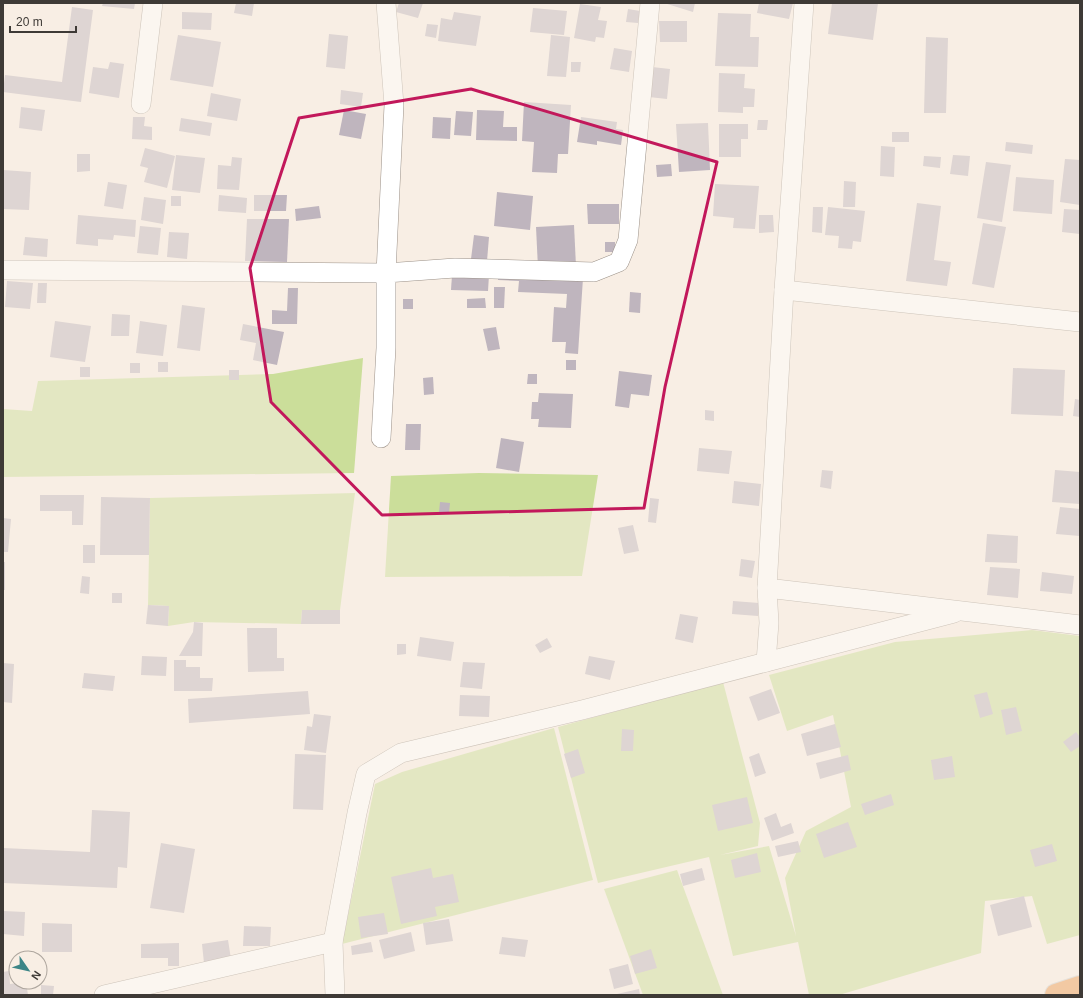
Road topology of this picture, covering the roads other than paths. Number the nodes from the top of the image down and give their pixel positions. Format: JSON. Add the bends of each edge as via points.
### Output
{"nodes":[{"id":1,"x":153,"y":3,"type":"edge"},
{"id":2,"x":386,"y":3,"type":"edge"},
{"id":3,"x":650,"y":3,"type":"edge"},
{"id":4,"x":804,"y":3,"type":"edge"},
{"id":5,"x":141,"y":104,"type":"dead end"},
{"id":6,"x":3,"y":270,"type":"edge"},
{"id":7,"x":386,"y":273,"type":"junction"},
{"id":8,"x":784,"y":290,"type":"junction"},
{"id":9,"x":1080,"y":322,"type":"edge"},
{"id":10,"x":381,"y":438,"type":"dead end"},
{"id":11,"x":767,"y":588,"type":"junction"},
{"id":12,"x":965,"y":610,"type":"junction"},
{"id":13,"x":1080,"y":625,"type":"edge"},
{"id":14,"x":766,"y":662,"type":"junction"},
{"id":15,"x":333,"y":942,"type":"junction"},
{"id":16,"x":1080,"y":987,"type":"edge"},
{"id":17,"x":104,"y":995,"type":"edge"},
{"id":18,"x":335,"y":995,"type":"edge"},
{"id":19,"x":1056,"y":995,"type":"edge"}],
"edges":[{"from":1,"to":5,"type":"street"},
{"from":2,"to":7,"type":"street","via":[[394,105]]},
{"from":3,"to":7,"type":"street","via":[[628,240],[619,262],[594,272],[455,268]]},
{"from":4,"to":8,"type":"street"},
{"from":6,"to":7,"type":"street"},
{"from":7,"to":10,"type":"street","via":[[386,348]]},
{"from":8,"to":9,"type":"street"},
{"from":8,"to":11,"type":"street"},
{"from":11,"to":12,"type":"street"},
{"from":11,"to":14,"type":"street"},
{"from":12,"to":13,"type":"street"},
{"from":12,"to":14,"type":"street"},
{"from":14,"to":15,"type":"street","via":[[582,710],[401,753],[366,774]]},
{"from":15,"to":17,"type":"street"},
{"from":15,"to":18,"type":"street"},
{"from":16,"to":19,"type":"highway"}]}
